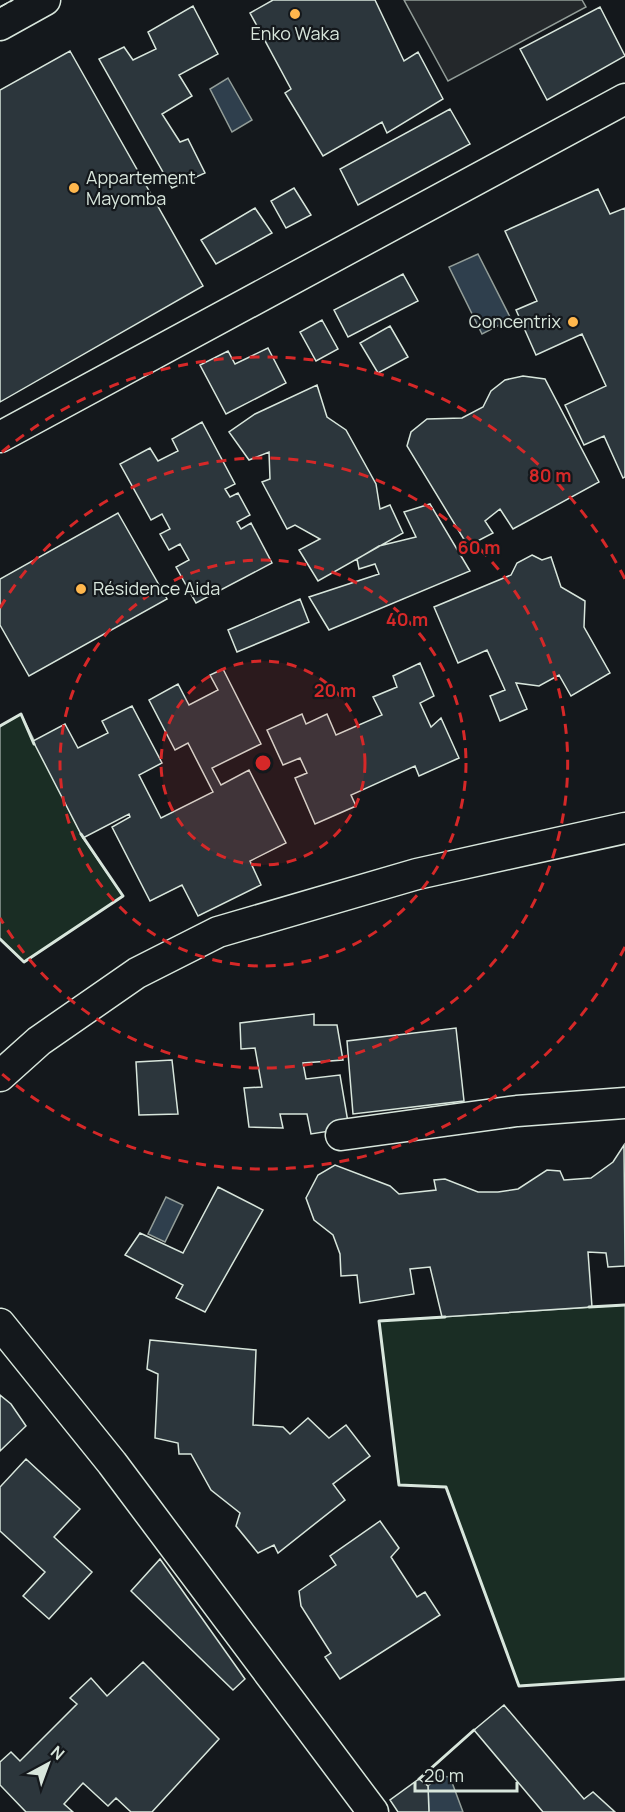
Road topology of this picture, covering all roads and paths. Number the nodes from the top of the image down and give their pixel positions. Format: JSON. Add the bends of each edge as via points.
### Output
{"nodes":[{"id":1,"x":45,"y":0,"type":"edge"},
{"id":2,"x":0,"y":25,"type":"edge"},
{"id":3,"x":625,"y":99,"type":"edge"},
{"id":4,"x":0,"y":437,"type":"edge"},
{"id":5,"x":625,"y":828,"type":"edge"},
{"id":6,"x":0,"y":1076,"type":"edge"},
{"id":7,"x":625,"y":1103,"type":"edge"},
{"id":8,"x":341,"y":1135,"type":"dead end"},
{"id":9,"x":0,"y":1324,"type":"edge"},
{"id":10,"x":373,"y":1812,"type":"edge"}],
"edges":[{"from":1,"to":2,"type":"street"},
{"from":3,"to":4,"type":"street"},
{"from":5,"to":6,"type":"street","via":[[417,874],[218,932],[137,973],[39,1041]]},
{"from":7,"to":8,"type":"street","via":[[517,1111]]},
{"from":9,"to":10,"type":"street","via":[[112,1463]]}]}
